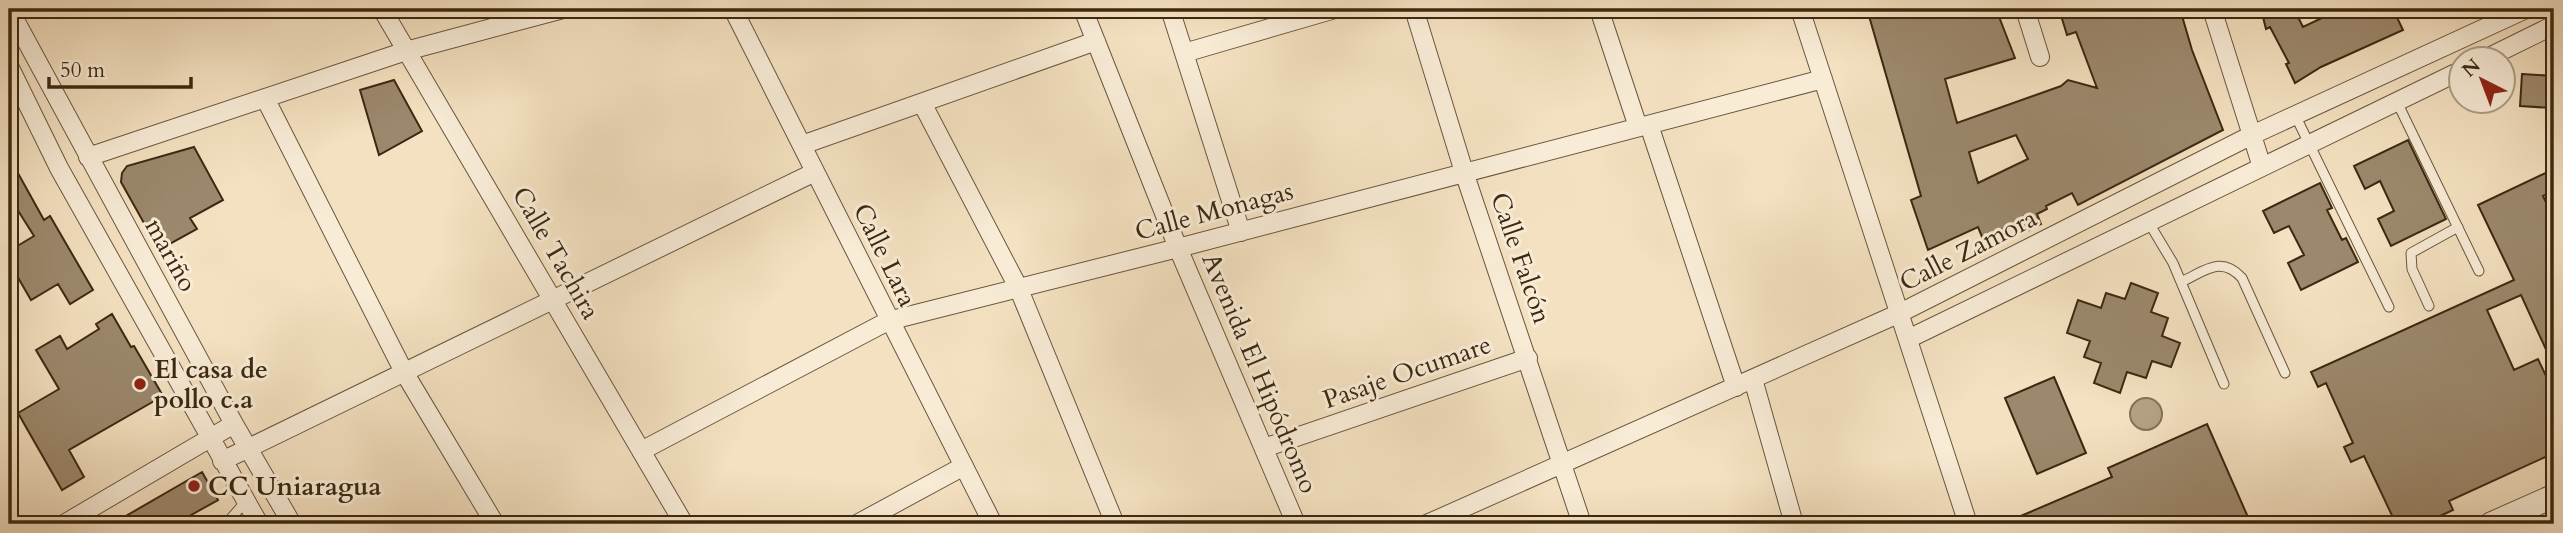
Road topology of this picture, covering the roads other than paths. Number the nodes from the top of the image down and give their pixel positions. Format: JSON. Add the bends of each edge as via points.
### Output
{"nodes":[{"id":1,"x":9,"y":9,"type":"edge"},
{"id":2,"x":382,"y":9,"type":"edge"},
{"id":3,"x":563,"y":9,"type":"edge"},
{"id":4,"x":733,"y":9,"type":"edge"},
{"id":5,"x":1083,"y":9,"type":"edge"},
{"id":6,"x":1170,"y":9,"type":"edge"},
{"id":7,"x":1335,"y":9,"type":"edge"},
{"id":8,"x":1414,"y":9,"type":"edge"},
{"id":9,"x":1599,"y":9,"type":"edge"},
{"id":10,"x":1800,"y":9,"type":"edge"},
{"id":11,"x":2025,"y":9,"type":"edge"},
{"id":12,"x":2212,"y":9,"type":"edge"},
{"id":13,"x":2526,"y":9,"type":"edge"},
{"id":14,"x":2554,"y":25,"type":"edge"},
{"id":15,"x":1096,"y":41,"type":"junction"},
{"id":16,"x":2511,"y":46,"type":"edge"},
{"id":17,"x":406,"y":51,"type":"junction"},
{"id":18,"x":1184,"y":53,"type":"junction"},
{"id":19,"x":2040,"y":57,"type":"dead end"},
{"id":20,"x":9,"y":66,"type":"edge"},
{"id":21,"x":2448,"y":77,"type":"edge"},
{"id":22,"x":1823,"y":79,"type":"junction"},
{"id":23,"x":265,"y":98,"type":"junction"},
{"id":24,"x":2397,"y":102,"type":"junction"},
{"id":25,"x":922,"y":103,"type":"junction"},
{"id":26,"x":2295,"y":116,"type":"junction"},
{"id":27,"x":1643,"y":126,"type":"junction"},
{"id":28,"x":2250,"y":136,"type":"junction"},
{"id":29,"x":2308,"y":142,"type":"junction"},
{"id":30,"x":802,"y":145,"type":"junction"},
{"id":31,"x":88,"y":157,"type":"junction"},
{"id":32,"x":2262,"y":166,"type":"junction"},
{"id":33,"x":815,"y":172,"type":"junction"},
{"id":34,"x":1464,"y":172,"type":"junction"},
{"id":35,"x":2149,"y":223,"type":"junction"},
{"id":36,"x":2458,"y":227,"type":"junction"},
{"id":37,"x":1241,"y":232,"type":"junction"},
{"id":38,"x":1178,"y":248,"type":"junction"},
{"id":39,"x":2479,"y":271,"type":"dead end"},
{"id":40,"x":2181,"y":282,"type":"junction"},
{"id":41,"x":1018,"y":287,"type":"junction"},
{"id":42,"x":552,"y":299,"type":"junction"},
{"id":43,"x":2429,"y":306,"type":"dead end"},
{"id":44,"x":2389,"y":307,"type":"dead end"},
{"id":45,"x":1900,"y":313,"type":"junction"},
{"id":46,"x":888,"y":321,"type":"junction"},
{"id":47,"x":1908,"y":339,"type":"junction"},
{"id":48,"x":1528,"y":358,"type":"junction"},
{"id":49,"x":404,"y":372,"type":"junction"},
{"id":50,"x":2285,"y":373,"type":"dead end"},
{"id":51,"x":1753,"y":379,"type":"junction"},
{"id":52,"x":2224,"y":384,"type":"dead end"},
{"id":53,"x":1736,"y":387,"type":"junction"},
{"id":54,"x":234,"y":424,"type":"junction"},
{"id":55,"x":208,"y":437,"type":"junction"},
{"id":56,"x":247,"y":448,"type":"junction"},
{"id":57,"x":1264,"y":448,"type":"junction"},
{"id":58,"x":641,"y":451,"type":"junction"},
{"id":59,"x":222,"y":461,"type":"junction"},
{"id":60,"x":1564,"y":464,"type":"junction"},
{"id":61,"x":964,"y":466,"type":"junction"},
{"id":62,"x":2554,"y":496,"type":"edge"},
{"id":63,"x":246,"y":501,"type":"junction"},
{"id":64,"x":64,"y":524,"type":"edge"},
{"id":65,"x":226,"y":524,"type":"edge"},
{"id":66,"x":259,"y":524,"type":"edge"},
{"id":67,"x":292,"y":524,"type":"edge"},
{"id":68,"x":495,"y":524,"type":"edge"},
{"id":69,"x":684,"y":524,"type":"edge"},
{"id":70,"x":857,"y":524,"type":"edge"},
{"id":71,"x":993,"y":524,"type":"edge"},
{"id":72,"x":1115,"y":524,"type":"edge"},
{"id":73,"x":1296,"y":524,"type":"edge"},
{"id":74,"x":1427,"y":524,"type":"edge"},
{"id":75,"x":1582,"y":524,"type":"edge"},
{"id":76,"x":1794,"y":524,"type":"edge"},
{"id":77,"x":1968,"y":524,"type":"edge"},
{"id":78,"x":2491,"y":524,"type":"edge"}],
"edges":[{"from":1,"to":31,"type":"street","name":"mariño"},
{"from":2,"to":17,"type":"street","name":"Calle Tachira"},
{"from":3,"to":17,"type":"street"},
{"from":4,"to":30,"type":"street","name":"Calle Lara"},
{"from":5,"to":15,"type":"street","name":"Avenida El Hipódromo"},
{"from":6,"to":18,"type":"street"},
{"from":7,"to":18,"type":"street"},
{"from":8,"to":34,"type":"street","name":"Calle Falcón"},
{"from":9,"to":27,"type":"street"},
{"from":10,"to":22,"type":"street"},
{"from":11,"to":19,"type":"street"},
{"from":12,"to":28,"type":"street"},
{"from":13,"to":26,"type":"street","name":"Calle Zamora"},
{"from":14,"to":16,"type":"street"},
{"from":15,"to":25,"type":"street"},
{"from":15,"to":38,"type":"street","name":"Avenida El Hipódromo"},
{"from":17,"to":23,"type":"street"},
{"from":17,"to":42,"type":"street","name":"Calle Tachira"},
{"from":18,"to":37,"type":"street"},
{"from":20,"to":55,"type":"street","via":[[59,168]]},
{"from":21,"to":24,"type":"street","name":"Calle Zamora"},
{"from":22,"to":27,"type":"street","name":"Calle Monagas"},
{"from":22,"to":45,"type":"street"},
{"from":23,"to":31,"type":"street"},
{"from":23,"to":49,"type":"street"},
{"from":24,"to":29,"type":"street","name":"Calle Zamora"},
{"from":24,"to":36,"type":"lane"},
{"from":25,"to":30,"type":"street"},
{"from":25,"to":41,"type":"street"},
{"from":26,"to":28,"type":"street","name":"Calle Zamora"},
{"from":26,"to":29,"type":"lane"},
{"from":27,"to":34,"type":"street","name":"Calle Monagas"},
{"from":27,"to":53,"type":"street"},
{"from":28,"to":32,"type":"street"},
{"from":28,"to":45,"type":"street","name":"Calle Zamora"},
{"from":29,"to":32,"type":"street","name":"Calle Zamora"},
{"from":29,"to":44,"type":"lane"},
{"from":30,"to":33,"type":"street","name":"Calle Lara"},
{"from":31,"to":54,"type":"street","name":"mariño"},
{"from":32,"to":35,"type":"street","name":"Calle Zamora"},
{"from":33,"to":42,"type":"street"},
{"from":33,"to":46,"type":"street","name":"Calle Lara"},
{"from":34,"to":37,"type":"street","name":"Calle Monagas"},
{"from":34,"to":48,"type":"street","name":"Calle Falcón"},
{"from":35,"to":40,"type":"lane"},
{"from":35,"to":47,"type":"street","name":"Calle Zamora"},
{"from":36,"to":39,"type":"lane"},
{"from":36,"to":43,"type":"lane","via":[[2411,253],[2412,268]]},
{"from":37,"to":38,"type":"street","name":"Calle Monagas"},
{"from":38,"to":41,"type":"street","name":"Calle Monagas"},
{"from":38,"to":57,"type":"street","name":"Avenida El Hipódromo"},
{"from":40,"to":50,"type":"lane","via":[[2218,265],[2232,267],[2242,278]]},
{"from":40,"to":52,"type":"lane"},
{"from":41,"to":46,"type":"street","name":"Calle Monagas"},
{"from":41,"to":72,"type":"street"},
{"from":42,"to":49,"type":"street"},
{"from":42,"to":58,"type":"street","name":"Calle Tachira"},
{"from":45,"to":47,"type":"street"},
{"from":45,"to":51,"type":"street","name":"Calle Zamora"},
{"from":46,"to":58,"type":"street","name":"Calle Monagas"},
{"from":46,"to":61,"type":"street","name":"Calle Lara"},
{"from":47,"to":77,"type":"street"},
{"from":48,"to":57,"type":"street","name":"Pasaje Ocumare"},
{"from":48,"to":60,"type":"street","name":"Calle Falcón"},
{"from":49,"to":56,"type":"street"},
{"from":49,"to":68,"type":"street"},
{"from":51,"to":53,"type":"street","name":"Calle Zamora"},
{"from":51,"to":76,"type":"street"},
{"from":53,"to":60,"type":"street","name":"Calle Zamora"},
{"from":54,"to":55,"type":"street"},
{"from":54,"to":56,"type":"street","name":"mariño"},
{"from":55,"to":59,"type":"street"},
{"from":55,"to":64,"type":"street"},
{"from":56,"to":59,"type":"street"},
{"from":56,"to":67,"type":"street","name":"mariño"},
{"from":57,"to":73,"type":"street","name":"Avenida El Hipódromo"},
{"from":58,"to":69,"type":"street","name":"Calle Tachira"},
{"from":59,"to":63,"type":"street"},
{"from":60,"to":74,"type":"street","name":"Calle Zamora"},
{"from":60,"to":75,"type":"street","name":"Calle Falcón"},
{"from":61,"to":70,"type":"street"},
{"from":61,"to":71,"type":"street","name":"Calle Lara"},
{"from":62,"to":78,"type":"street"},
{"from":63,"to":65,"type":"lane"},
{"from":63,"to":66,"type":"street"}]}
